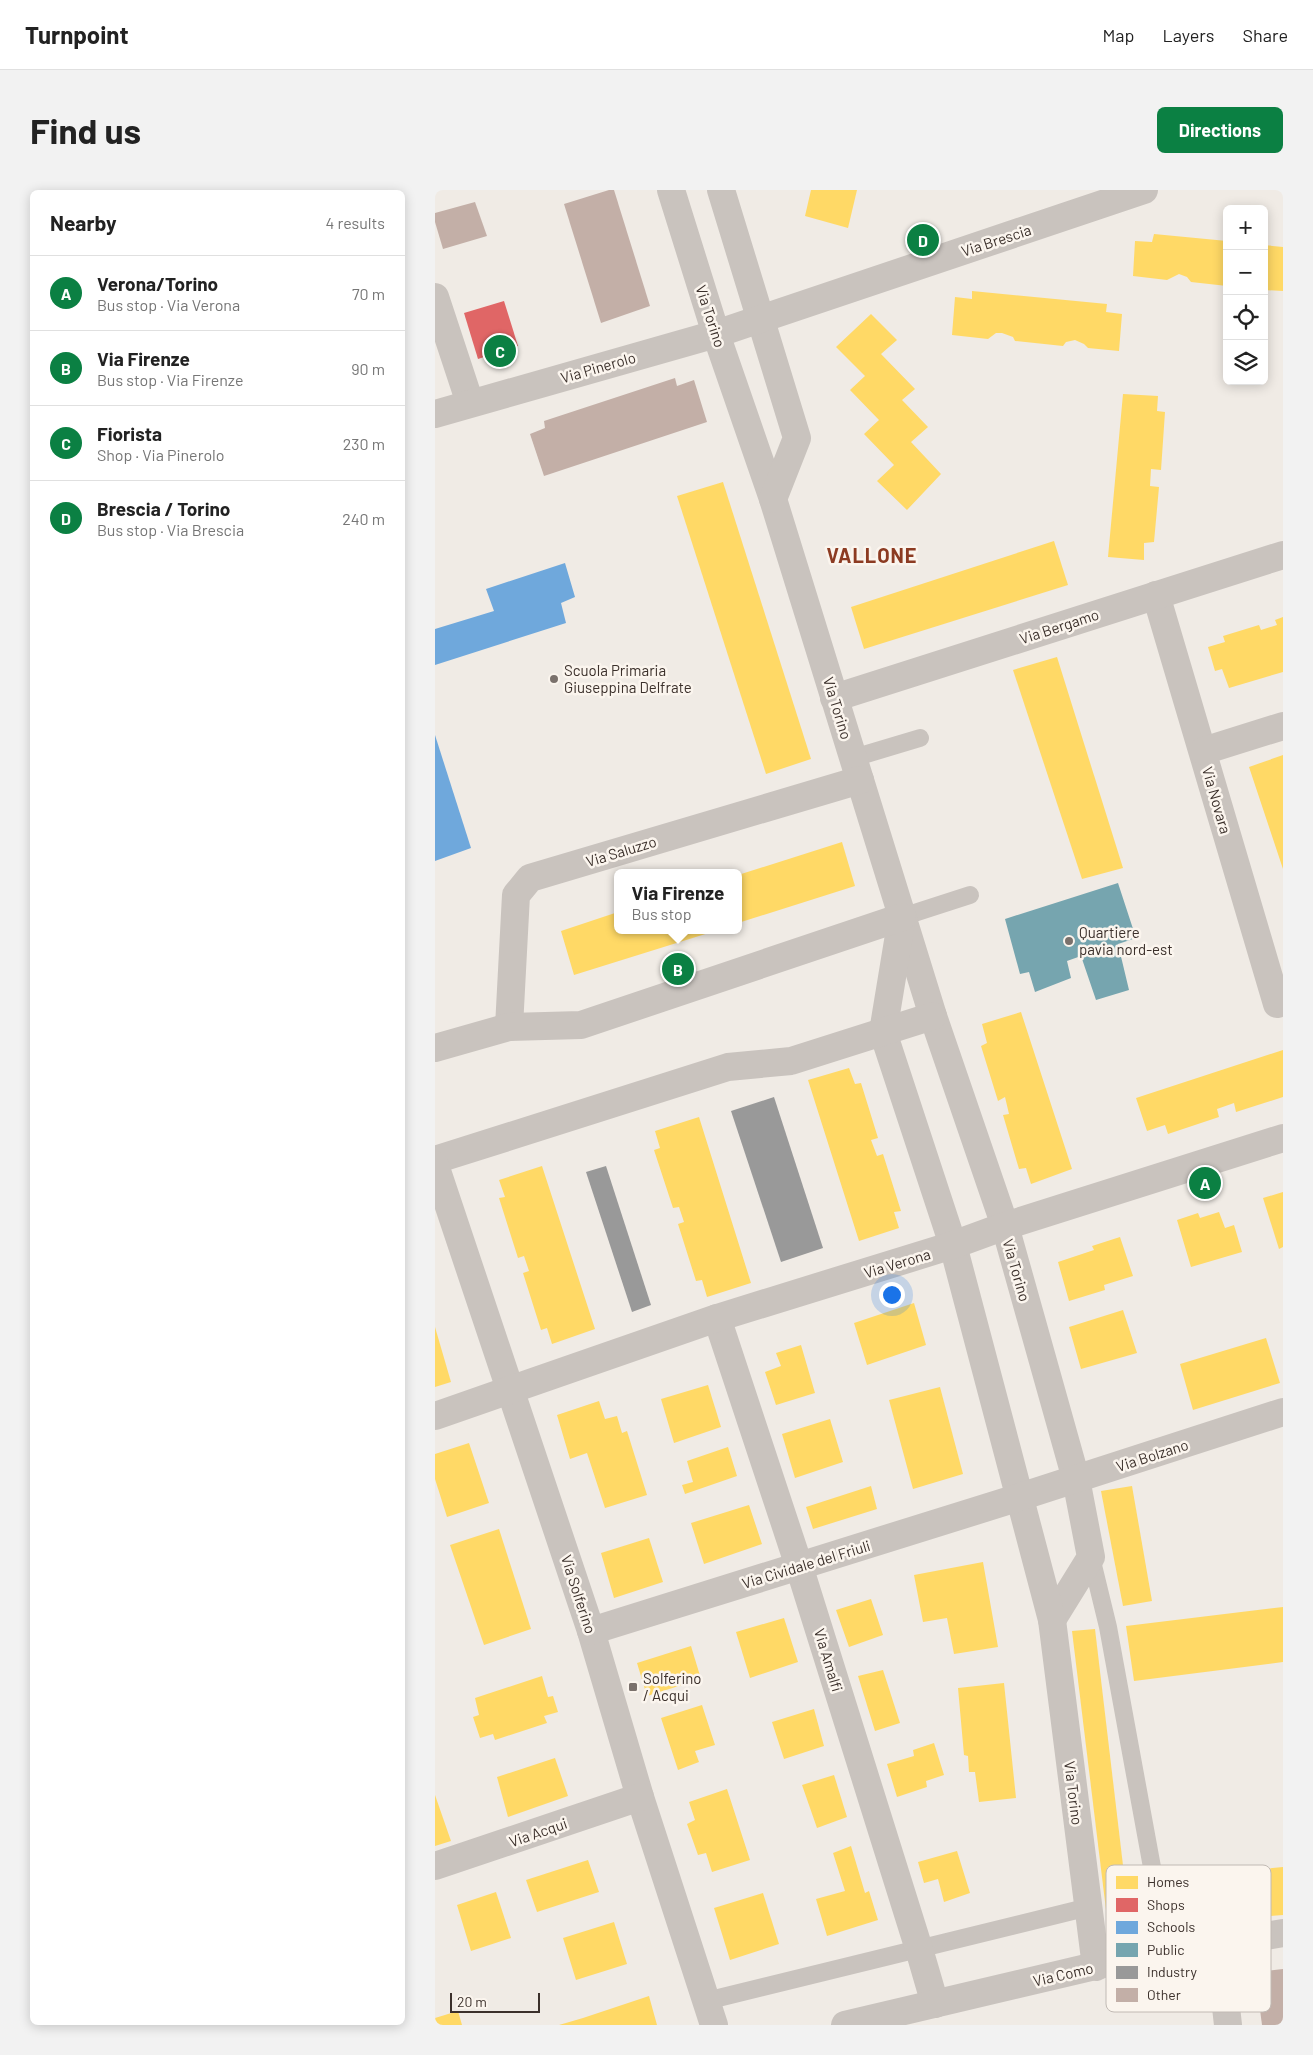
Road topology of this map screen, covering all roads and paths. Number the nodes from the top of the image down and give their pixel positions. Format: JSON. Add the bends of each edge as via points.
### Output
{"nodes":[{"id":1,"x":671,"y":190,"type":"edge"},
{"id":2,"x":721,"y":190,"type":"edge"},
{"id":3,"x":1144,"y":190,"type":"edge"},
{"id":4,"x":435,"y":297,"type":"edge"},
{"id":5,"x":761,"y":318,"type":"junction"},
{"id":6,"x":716,"y":334,"type":"junction"},
{"id":7,"x":470,"y":403,"type":"junction"},
{"id":8,"x":435,"y":414,"type":"edge"},
{"id":9,"x":773,"y":499,"type":"junction"},
{"id":10,"x":1283,"y":555,"type":"edge"},
{"id":11,"x":1156,"y":596,"type":"junction"},
{"id":12,"x":835,"y":698,"type":"junction"},
{"id":13,"x":1283,"y":726,"type":"edge"},
{"id":14,"x":920,"y":738,"type":"dead end"},
{"id":15,"x":1203,"y":751,"type":"junction"},
{"id":16,"x":857,"y":769,"type":"junction"},
{"id":17,"x":970,"y":895,"type":"dead end"},
{"id":18,"x":902,"y":917,"type":"junction"},
{"id":19,"x":1277,"y":1004,"type":"dead end"},
{"id":20,"x":933,"y":1016,"type":"junction"},
{"id":21,"x":509,"y":1027,"type":"junction"},
{"id":22,"x":883,"y":1032,"type":"junction"},
{"id":23,"x":435,"y":1048,"type":"edge"},
{"id":24,"x":1283,"y":1138,"type":"edge"},
{"id":25,"x":435,"y":1160,"type":"edge"},
{"id":26,"x":435,"y":1165,"type":"edge"},
{"id":27,"x":1005,"y":1226,"type":"junction"},
{"id":28,"x":953,"y":1245,"type":"junction"},
{"id":29,"x":717,"y":1318,"type":"junction"},
{"id":30,"x":512,"y":1391,"type":"junction"},
{"id":31,"x":1283,"y":1412,"type":"edge"},
{"id":32,"x":435,"y":1416,"type":"edge"},
{"id":33,"x":1076,"y":1479,"type":"junction"},
{"id":34,"x":1020,"y":1497,"type":"junction"},
{"id":35,"x":1091,"y":1557,"type":"junction"},
{"id":36,"x":799,"y":1566,"type":"junction"},
{"id":37,"x":1052,"y":1620,"type":"junction"},
{"id":38,"x":591,"y":1631,"type":"junction"},
{"id":39,"x":640,"y":1797,"type":"junction"},
{"id":40,"x":1152,"y":1865,"type":"edge"},
{"id":41,"x":435,"y":1866,"type":"edge"},
{"id":42,"x":1089,"y":1907,"type":"junction"},
{"id":43,"x":919,"y":1949,"type":"junction"},
{"id":44,"x":1106,"y":1964,"type":"edge"},
{"id":45,"x":1096,"y":1966,"type":"junction"},
{"id":46,"x":935,"y":2004,"type":"junction"},
{"id":47,"x":1227,"y":2012,"type":"edge"},
{"id":48,"x":710,"y":2013,"type":"edge"},
{"id":49,"x":845,"y":2025,"type":"edge"},
{"id":50,"x":1228,"y":2025,"type":"edge"}],
"edges":[{"from":1,"to":6,"type":"street","name":"Via Torino"},
{"from":2,"to":5,"type":"street"},
{"from":3,"to":5,"type":"street","name":"Via Brescia"},
{"from":4,"to":7,"type":"street"},
{"from":5,"to":6,"type":"street","name":"Via Pinerolo"},
{"from":5,"to":9,"type":"street","via":[[797,438]]},
{"from":6,"to":7,"type":"street","name":"Via Pinerolo"},
{"from":6,"to":9,"type":"street","name":"Via Torino"},
{"from":7,"to":8,"type":"street","name":"Via Pinerolo"},
{"from":9,"to":12,"type":"street","name":"Via Torino"},
{"from":10,"to":11,"type":"street","name":"Via Bergamo"},
{"from":11,"to":12,"type":"street","name":"Via Bergamo"},
{"from":11,"to":15,"type":"street","name":"Via Novara"},
{"from":12,"to":16,"type":"street","name":"Via Torino"},
{"from":13,"to":15,"type":"street"},
{"from":14,"to":16,"type":"lane"},
{"from":15,"to":19,"type":"street","name":"Via Novara"},
{"from":16,"to":18,"type":"street","name":"Via Torino"},
{"from":16,"to":21,"type":"street","name":"Via Saluzzo","via":[[530,878],[516,895]]},
{"from":17,"to":18,"type":"lane"},
{"from":18,"to":20,"type":"street","name":"Via Torino"},
{"from":18,"to":21,"type":"street","via":[[581,1025]]},
{"from":18,"to":22,"type":"street","name":"Via Torino"},
{"from":20,"to":22,"type":"street"},
{"from":20,"to":27,"type":"street","name":"Via Torino"},
{"from":21,"to":23,"type":"street"},
{"from":22,"to":25,"type":"street","via":[[791,1061],[728,1067]]},
{"from":22,"to":28,"type":"street","name":"Via Torino"},
{"from":24,"to":27,"type":"street","name":"Via Verona"},
{"from":26,"to":30,"type":"street","name":"Via Solferino"},
{"from":27,"to":28,"type":"street","name":"Via Verona"},
{"from":27,"to":33,"type":"street","name":"Via Torino"},
{"from":28,"to":29,"type":"street","name":"Via Verona"},
{"from":28,"to":34,"type":"street","name":"Via Torino"},
{"from":29,"to":30,"type":"street","name":"Via Verona"},
{"from":29,"to":36,"type":"street","name":"Via Amalfi"},
{"from":30,"to":32,"type":"street","name":"Via Verona"},
{"from":30,"to":38,"type":"street","name":"Via Solferino"},
{"from":31,"to":33,"type":"street","name":"Via Bolzano"},
{"from":33,"to":34,"type":"street","name":"Via Bolzano"},
{"from":33,"to":35,"type":"street","name":"Via Torino"},
{"from":34,"to":36,"type":"street","name":"Via Cividale del Friuli"},
{"from":34,"to":37,"type":"street","name":"Via Torino"},
{"from":35,"to":37,"type":"street"},
{"from":35,"to":40,"type":"lane","via":[[1108,1627]]},
{"from":36,"to":38,"type":"street","name":"Via Cividale del Friuli"},
{"from":36,"to":43,"type":"street","name":"Via Amalfi"},
{"from":37,"to":42,"type":"street","name":"Via Torino"},
{"from":38,"to":39,"type":"street","name":"Via Solferino"},
{"from":39,"to":41,"type":"street","name":"Via Acqui"},
{"from":39,"to":48,"type":"street","name":"Via Solferino"},
{"from":42,"to":43,"type":"lane"},
{"from":42,"to":45,"type":"street","name":"Via Torino"},
{"from":43,"to":46,"type":"street","name":"Via Amalfi"},
{"from":43,"to":48,"type":"lane"},
{"from":44,"to":45,"type":"street","name":"Via Como"},
{"from":45,"to":46,"type":"street","name":"Via Como"},
{"from":46,"to":49,"type":"street","name":"Via Como"},
{"from":47,"to":50,"type":"street"}]}
